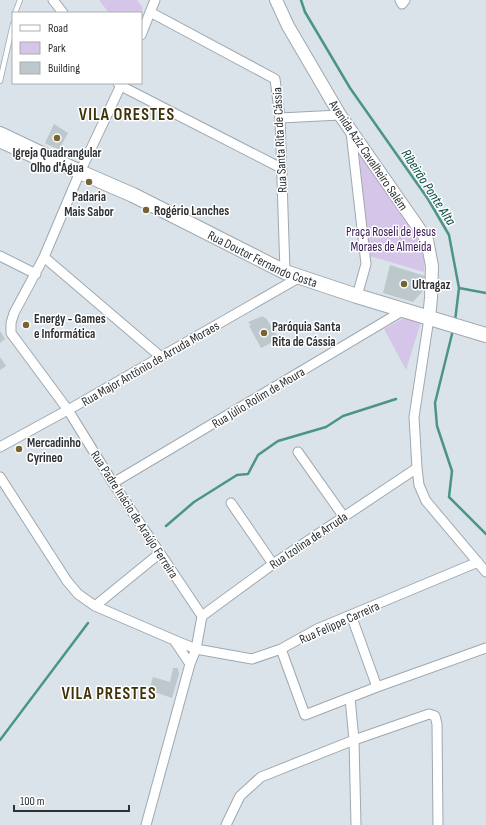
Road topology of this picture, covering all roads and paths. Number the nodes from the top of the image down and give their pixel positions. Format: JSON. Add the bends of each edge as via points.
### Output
{"nodes":[{"id":1,"x":20,"y":0,"type":"edge"},
{"id":2,"x":53,"y":0,"type":"edge"},
{"id":3,"x":155,"y":0,"type":"edge"},
{"id":4,"x":276,"y":0,"type":"edge"},
{"id":5,"x":15,"y":12,"type":"edge"},
{"id":6,"x":62,"y":12,"type":"edge"},
{"id":7,"x":150,"y":12,"type":"junction"},
{"id":8,"x":12,"y":28,"type":"edge"},
{"id":9,"x":142,"y":32,"type":"edge"},
{"id":10,"x":0,"y":81,"type":"edge"},
{"id":11,"x":120,"y":84,"type":"edge"},
{"id":12,"x":340,"y":115,"type":"junction"},
{"id":13,"x":280,"y":118,"type":"junction"},
{"id":14,"x":351,"y":131,"type":"junction"},
{"id":15,"x":0,"y":134,"type":"edge"},
{"id":16,"x":0,"y":143,"type":"edge"},
{"id":17,"x":60,"y":163,"type":"junction"},
{"id":18,"x":281,"y":168,"type":"junction"},
{"id":19,"x":80,"y":172,"type":"junction"},
{"id":20,"x":0,"y":256,"type":"edge"},
{"id":21,"x":44,"y":257,"type":"junction"},
{"id":22,"x":284,"y":272,"type":"junction"},
{"id":23,"x":36,"y":274,"type":"junction"},
{"id":24,"x":300,"y":277,"type":"junction"},
{"id":25,"x":357,"y":296,"type":"junction"},
{"id":26,"x":404,"y":310,"type":"junction"},
{"id":27,"x":429,"y":318,"type":"junction"},
{"id":28,"x":486,"y":335,"type":"edge"},
{"id":29,"x":161,"y":357,"type":"junction"},
{"id":30,"x":68,"y":410,"type":"junction"},
{"id":31,"x":0,"y":447,"type":"edge"},
{"id":32,"x":298,"y":452,"type":"dead end"},
{"id":33,"x":416,"y":468,"type":"junction"},
{"id":34,"x":0,"y":477,"type":"edge"},
{"id":35,"x":113,"y":483,"type":"junction"},
{"id":36,"x":231,"y":503,"type":"dead end"},
{"id":37,"x":344,"y":517,"type":"junction"},
{"id":38,"x":160,"y":553,"type":"junction"},
{"id":39,"x":478,"y":562,"type":"junction"},
{"id":40,"x":273,"y":564,"type":"junction"},
{"id":41,"x":486,"y":572,"type":"edge"},
{"id":42,"x":95,"y":606,"type":"junction"},
{"id":43,"x":351,"y":615,"type":"junction"},
{"id":44,"x":202,"y":616,"type":"junction"},
{"id":45,"x":174,"y":640,"type":"junction"},
{"id":46,"x":486,"y":648,"type":"edge"},
{"id":47,"x":196,"y":649,"type":"junction"},
{"id":48,"x":281,"y":649,"type":"junction"},
{"id":49,"x":190,"y":664,"type":"junction"},
{"id":50,"x":377,"y":687,"type":"junction"},
{"id":51,"x":350,"y":698,"type":"junction"},
{"id":52,"x":354,"y":740,"type":"junction"},
{"id":53,"x":438,"y":811,"type":"junction"},
{"id":54,"x":146,"y":825,"type":"edge"},
{"id":55,"x":226,"y":825,"type":"edge"},
{"id":56,"x":356,"y":825,"type":"edge"},
{"id":57,"x":438,"y":825,"type":"edge"},
{"id":58,"x":446,"y":825,"type":"edge"}],
"edges":[{"from":1,"to":5,"type":"lane"},
{"from":2,"to":6,"type":"street"},
{"from":3,"to":7,"type":"street"},
{"from":4,"to":12,"type":"main road","name":"Avenida Aziz Cavalheiro Salém","via":[[288,26]]},
{"from":7,"to":9,"type":"street"},
{"from":7,"to":13,"type":"street","name":"Rua Santa Rita de Cássia","via":[[276,79]]},
{"from":8,"to":10,"type":"lane"},
{"from":11,"to":18,"type":"street"},
{"from":11,"to":19,"type":"street","name":"Rua Padre Inácio de Araújo Ferreira"},
{"from":12,"to":13,"type":"street"},
{"from":12,"to":14,"type":"main road","name":"Avenida Aziz Cavalheiro Salém"},
{"from":13,"to":18,"type":"street","name":"Rua Santa Rita de Cássia"},
{"from":14,"to":25,"type":"street","via":[[366,264]]},
{"from":14,"to":27,"type":"main road","name":"Avenida Aziz Cavalheiro Salém","via":[[427,240],[432,266]]},
{"from":15,"to":17,"type":"main road","name":"Rua Doutor Fernando Costa"},
{"from":16,"to":17,"type":"street","via":[[48,165]]},
{"from":17,"to":19,"type":"main road","name":"Rua Doutor Fernando Costa"},
{"from":18,"to":22,"type":"street","name":"Rua Santa Rita de Cássia"},
{"from":19,"to":21,"type":"street","name":"Rua Padre Inácio de Araújo Ferreira"},
{"from":19,"to":22,"type":"main road","name":"Rua Doutor Fernando Costa","via":[[132,195]]},
{"from":20,"to":23,"type":"street"},
{"from":21,"to":23,"type":"street","name":"Rua Padre Inácio de Araújo Ferreira"},
{"from":21,"to":29,"type":"street"},
{"from":22,"to":24,"type":"main road","name":"Rua Doutor Fernando Costa"},
{"from":23,"to":30,"type":"street","name":"Rua Padre Inácio de Araújo Ferreira","via":[[14,312],[11,333]]},
{"from":24,"to":25,"type":"main road","name":"Rua Doutor Fernando Costa"},
{"from":24,"to":29,"type":"street","name":"Rua Major Antônio de Arruda Moraes"},
{"from":25,"to":26,"type":"main road","name":"Rua Doutor Fernando Costa"},
{"from":26,"to":27,"type":"main road","name":"Rua Doutor Fernando Costa"},
{"from":26,"to":35,"type":"street","name":"Rua Júlio Rolim de Moura"},
{"from":27,"to":28,"type":"main road","name":"Rua Doutor Fernando Costa"},
{"from":27,"to":33,"type":"street","via":[[414,417]]},
{"from":29,"to":30,"type":"street","name":"Rua Major Antônio de Arruda Moraes"},
{"from":30,"to":31,"type":"street","name":"Rua Major Antônio de Arruda Moraes"},
{"from":30,"to":35,"type":"street","name":"Rua Padre Inácio de Araújo Ferreira"},
{"from":32,"to":37,"type":"street"},
{"from":33,"to":37,"type":"street","name":"Rua Izolina de Arruda"},
{"from":33,"to":39,"type":"street","via":[[419,485],[426,501]]},
{"from":34,"to":42,"type":"street","name":"Rua Felippe Carreira","via":[[67,582]]},
{"from":35,"to":38,"type":"street","name":"Rua Padre Inácio de Araújo Ferreira"},
{"from":36,"to":40,"type":"street"},
{"from":37,"to":40,"type":"street","name":"Rua Izolina de Arruda"},
{"from":38,"to":42,"type":"street"},
{"from":38,"to":44,"type":"street","name":"Rua Padre Inácio de Araújo Ferreira"},
{"from":39,"to":41,"type":"street"},
{"from":39,"to":43,"type":"street","name":"Rua Felippe Carreira"},
{"from":40,"to":44,"type":"street","name":"Rua Izolina de Arruda"},
{"from":42,"to":45,"type":"street","name":"Rua Felippe Carreira"},
{"from":43,"to":48,"type":"street","name":"Rua Felippe Carreira","via":[[317,629]]},
{"from":43,"to":50,"type":"street"},
{"from":44,"to":47,"type":"street"},
{"from":45,"to":47,"type":"street","name":"Rua Felippe Carreira"},
{"from":45,"to":49,"type":"street"},
{"from":46,"to":50,"type":"street"},
{"from":47,"to":48,"type":"street","name":"Rua Felippe Carreira","via":[[252,659]]},
{"from":47,"to":49,"type":"street"},
{"from":48,"to":51,"type":"street","via":[[305,715]]},
{"from":49,"to":54,"type":"street"},
{"from":50,"to":51,"type":"street"},
{"from":51,"to":52,"type":"street"},
{"from":52,"to":53,"type":"street","via":[[430,714],[435,716]]},
{"from":52,"to":55,"type":"street","via":[[261,777],[240,796]]},
{"from":52,"to":56,"type":"street"},
{"from":53,"to":57,"type":"street"},
{"from":53,"to":58,"type":"street"}]}
